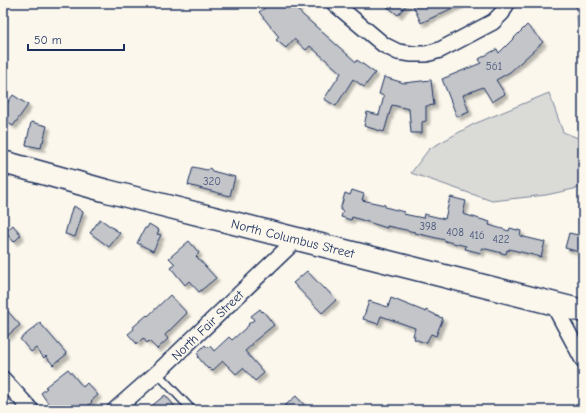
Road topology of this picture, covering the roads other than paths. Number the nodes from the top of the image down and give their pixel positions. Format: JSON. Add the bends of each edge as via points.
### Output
{"nodes":[{"id":1,"x":334,"y":3,"type":"edge"},
{"id":2,"x":508,"y":3,"type":"edge"},
{"id":3,"x":3,"y":162,"type":"edge"},
{"id":4,"x":297,"y":239,"type":"junction"},
{"id":5,"x":553,"y":304,"type":"junction"},
{"id":6,"x":583,"y":311,"type":"edge"},
{"id":7,"x":583,"y":360,"type":"edge"},
{"id":8,"x":157,"y":373,"type":"junction"},
{"id":9,"x":3,"y":378,"type":"edge"},
{"id":10,"x":31,"y":410,"type":"edge"},
{"id":11,"x":115,"y":410,"type":"edge"},
{"id":12,"x":192,"y":410,"type":"edge"}],
"edges":[{"from":1,"to":2,"type":"street","via":[[384,45],[398,52],[426,54],[440,50],[493,22]]},
{"from":3,"to":4,"type":"main road","name":"North Columbus Street"},
{"from":4,"to":5,"type":"main road","name":"North Columbus Street"},
{"from":4,"to":8,"type":"street","name":"North Fair Street"},
{"from":5,"to":6,"type":"main road","name":"North Columbus Street"},
{"from":5,"to":7,"type":"street"},
{"from":8,"to":11,"type":"street","name":"North Fair Street"},
{"from":8,"to":12,"type":"lane"},
{"from":9,"to":10,"type":"street"}]}
